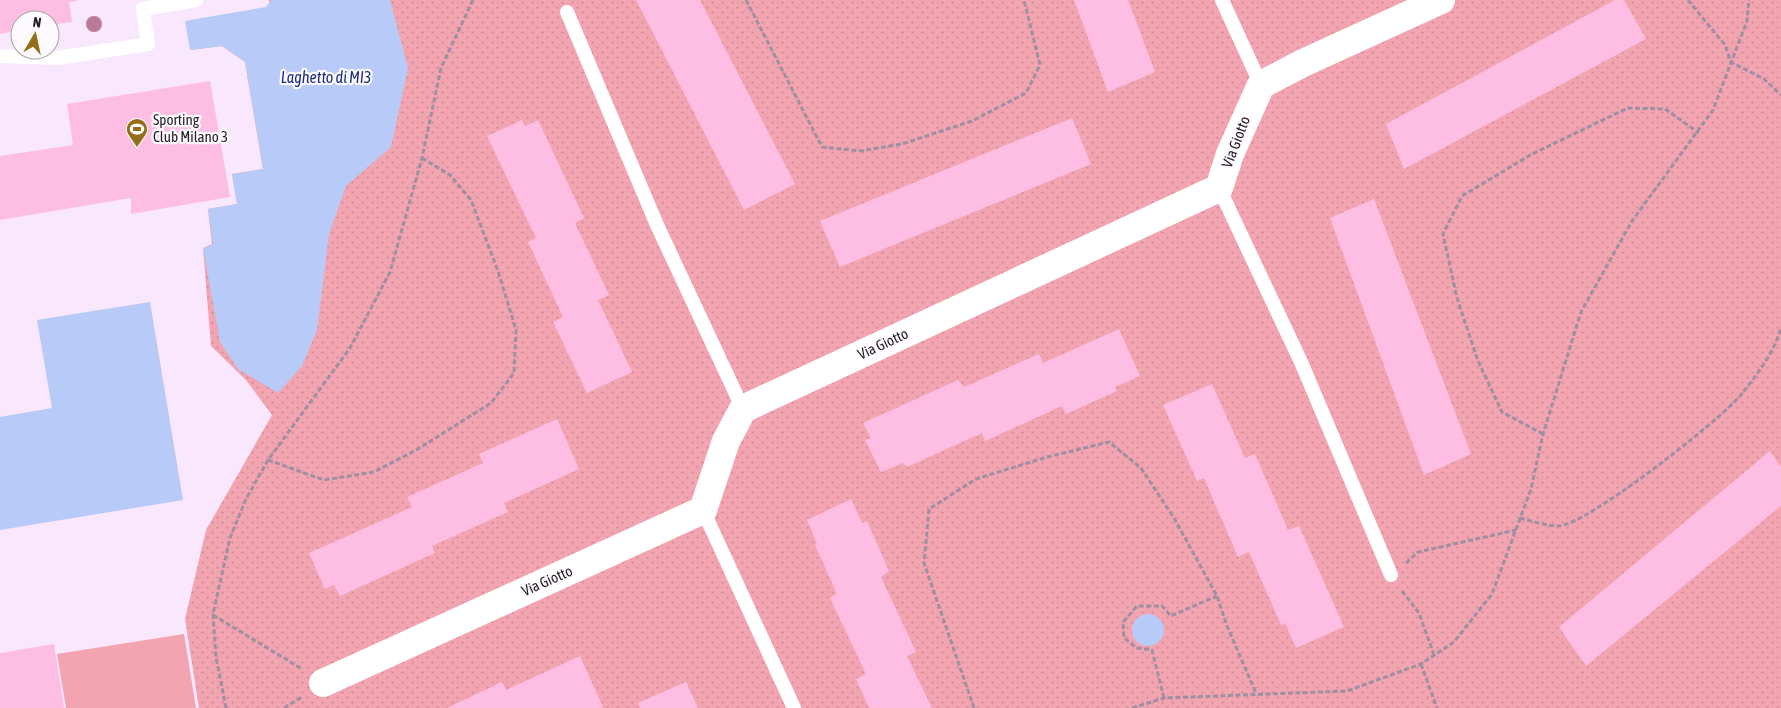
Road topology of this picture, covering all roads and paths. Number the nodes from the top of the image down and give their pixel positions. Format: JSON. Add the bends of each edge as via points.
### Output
{"nodes":[{"id":1,"x":196,"y":0,"type":"edge"},
{"id":2,"x":473,"y":0,"type":"edge"},
{"id":3,"x":746,"y":0,"type":"edge"},
{"id":4,"x":1024,"y":0,"type":"edge"},
{"id":5,"x":1222,"y":0,"type":"edge"},
{"id":6,"x":1441,"y":0,"type":"edge"},
{"id":7,"x":1688,"y":0,"type":"edge"},
{"id":8,"x":1750,"y":0,"type":"edge"},
{"id":9,"x":567,"y":12,"type":"dead end"},
{"id":10,"x":0,"y":56,"type":"edge"},
{"id":11,"x":1731,"y":62,"type":"junction"},
{"id":12,"x":1261,"y":85,"type":"junction"},
{"id":13,"x":1781,"y":95,"type":"edge"},
{"id":14,"x":1699,"y":132,"type":"junction"},
{"id":15,"x":422,"y":158,"type":"junction"},
{"id":16,"x":1219,"y":188,"type":"junction"},
{"id":17,"x":1781,"y":328,"type":"edge"},
{"id":18,"x":742,"y":409,"type":"junction"},
{"id":19,"x":1543,"y":434,"type":"junction"},
{"id":20,"x":268,"y":460,"type":"junction"},
{"id":21,"x":703,"y":510,"type":"junction"},
{"id":22,"x":1520,"y":518,"type":"junction"},
{"id":23,"x":1516,"y":530,"type":"junction"},
{"id":24,"x":1391,"y":576,"type":"junction"},
{"id":25,"x":1217,"y":596,"type":"junction"},
{"id":26,"x":213,"y":614,"type":"junction"},
{"id":27,"x":1434,"y":655,"type":"junction"},
{"id":28,"x":1421,"y":664,"type":"junction"},
{"id":29,"x":323,"y":683,"type":"junction"},
{"id":30,"x":1256,"y":693,"type":"junction"},
{"id":31,"x":1164,"y":698,"type":"junction"},
{"id":32,"x":226,"y":708,"type":"edge"},
{"id":33,"x":284,"y":708,"type":"edge"},
{"id":34,"x":794,"y":708,"type":"edge"},
{"id":35,"x":974,"y":708,"type":"edge"},
{"id":36,"x":1132,"y":708,"type":"edge"},
{"id":37,"x":1437,"y":708,"type":"edge"}],
"edges":[{"from":1,"to":10,"type":"lane","via":[[144,9],[148,44],[58,58]]},
{"from":2,"to":15,"type":"path","via":[[441,68]]},
{"from":3,"to":4,"type":"path","via":[[822,147],[861,151],[926,137],[972,121],[1026,93],[1040,65]]},
{"from":5,"to":12,"type":"lane"},
{"from":6,"to":12,"type":"street"},
{"from":7,"to":11,"type":"path","via":[[1724,45]]},
{"from":8,"to":11,"type":"path","via":[[1747,21]]},
{"from":9,"to":18,"type":"lane","via":[[657,225]]},
{"from":11,"to":13,"type":"path","via":[[1764,79]]},
{"from":11,"to":14,"type":"path","via":[[1713,110]]},
{"from":12,"to":16,"type":"street","name":"Via Giotto"},
{"from":14,"to":19,"type":"path","via":[[1632,221],[1580,312]]},
{"from":14,"to":19,"type":"path","via":[[1665,109],[1628,108],[1532,154],[1462,196],[1443,234],[1457,298],[1478,361],[1502,412]]},
{"from":15,"to":20,"type":"path","via":[[390,272],[350,348]]},
{"from":15,"to":20,"type":"path","via":[[450,175],[471,200],[516,330],[514,373],[491,402],[418,449],[374,472],[324,480]]},
{"from":16,"to":18,"type":"street","name":"Via Giotto"},
{"from":16,"to":24,"type":"lane","via":[[1301,362]]},
{"from":17,"to":22,"type":"path","via":[[1776,345],[1739,397],[1610,502],[1559,526]]},
{"from":18,"to":21,"type":"street","via":[[726,441]]},
{"from":19,"to":22,"type":"path","via":[[1531,489]]},
{"from":20,"to":26,"type":"path","via":[[246,499],[230,538]]},
{"from":21,"to":29,"type":"street","name":"Via Giotto"},
{"from":21,"to":34,"type":"lane"},
{"from":22,"to":23,"type":"path"},
{"from":23,"to":24,"type":"path","via":[[1418,552]]},
{"from":23,"to":27,"type":"path","via":[[1492,594],[1454,642]]},
{"from":24,"to":27,"type":"path","via":[[1419,613]]},
{"from":25,"to":30,"type":"path"},
{"from":25,"to":31,"type":"path","via":[[1171,616],[1162,606],[1137,606],[1123,622],[1124,638],[1137,648],[1152,650]]},
{"from":25,"to":35,"type":"path","via":[[1174,518],[1141,468],[1109,442],[976,479],[929,509],[924,563]]},
{"from":26,"to":29,"type":"path"},
{"from":26,"to":32,"type":"path","via":[[216,657]]},
{"from":27,"to":28,"type":"path"},
{"from":28,"to":30,"type":"path","via":[[1347,691]]},
{"from":28,"to":37,"type":"path"},
{"from":29,"to":33,"type":"path"},
{"from":30,"to":31,"type":"path"},
{"from":31,"to":36,"type":"path"}]}
